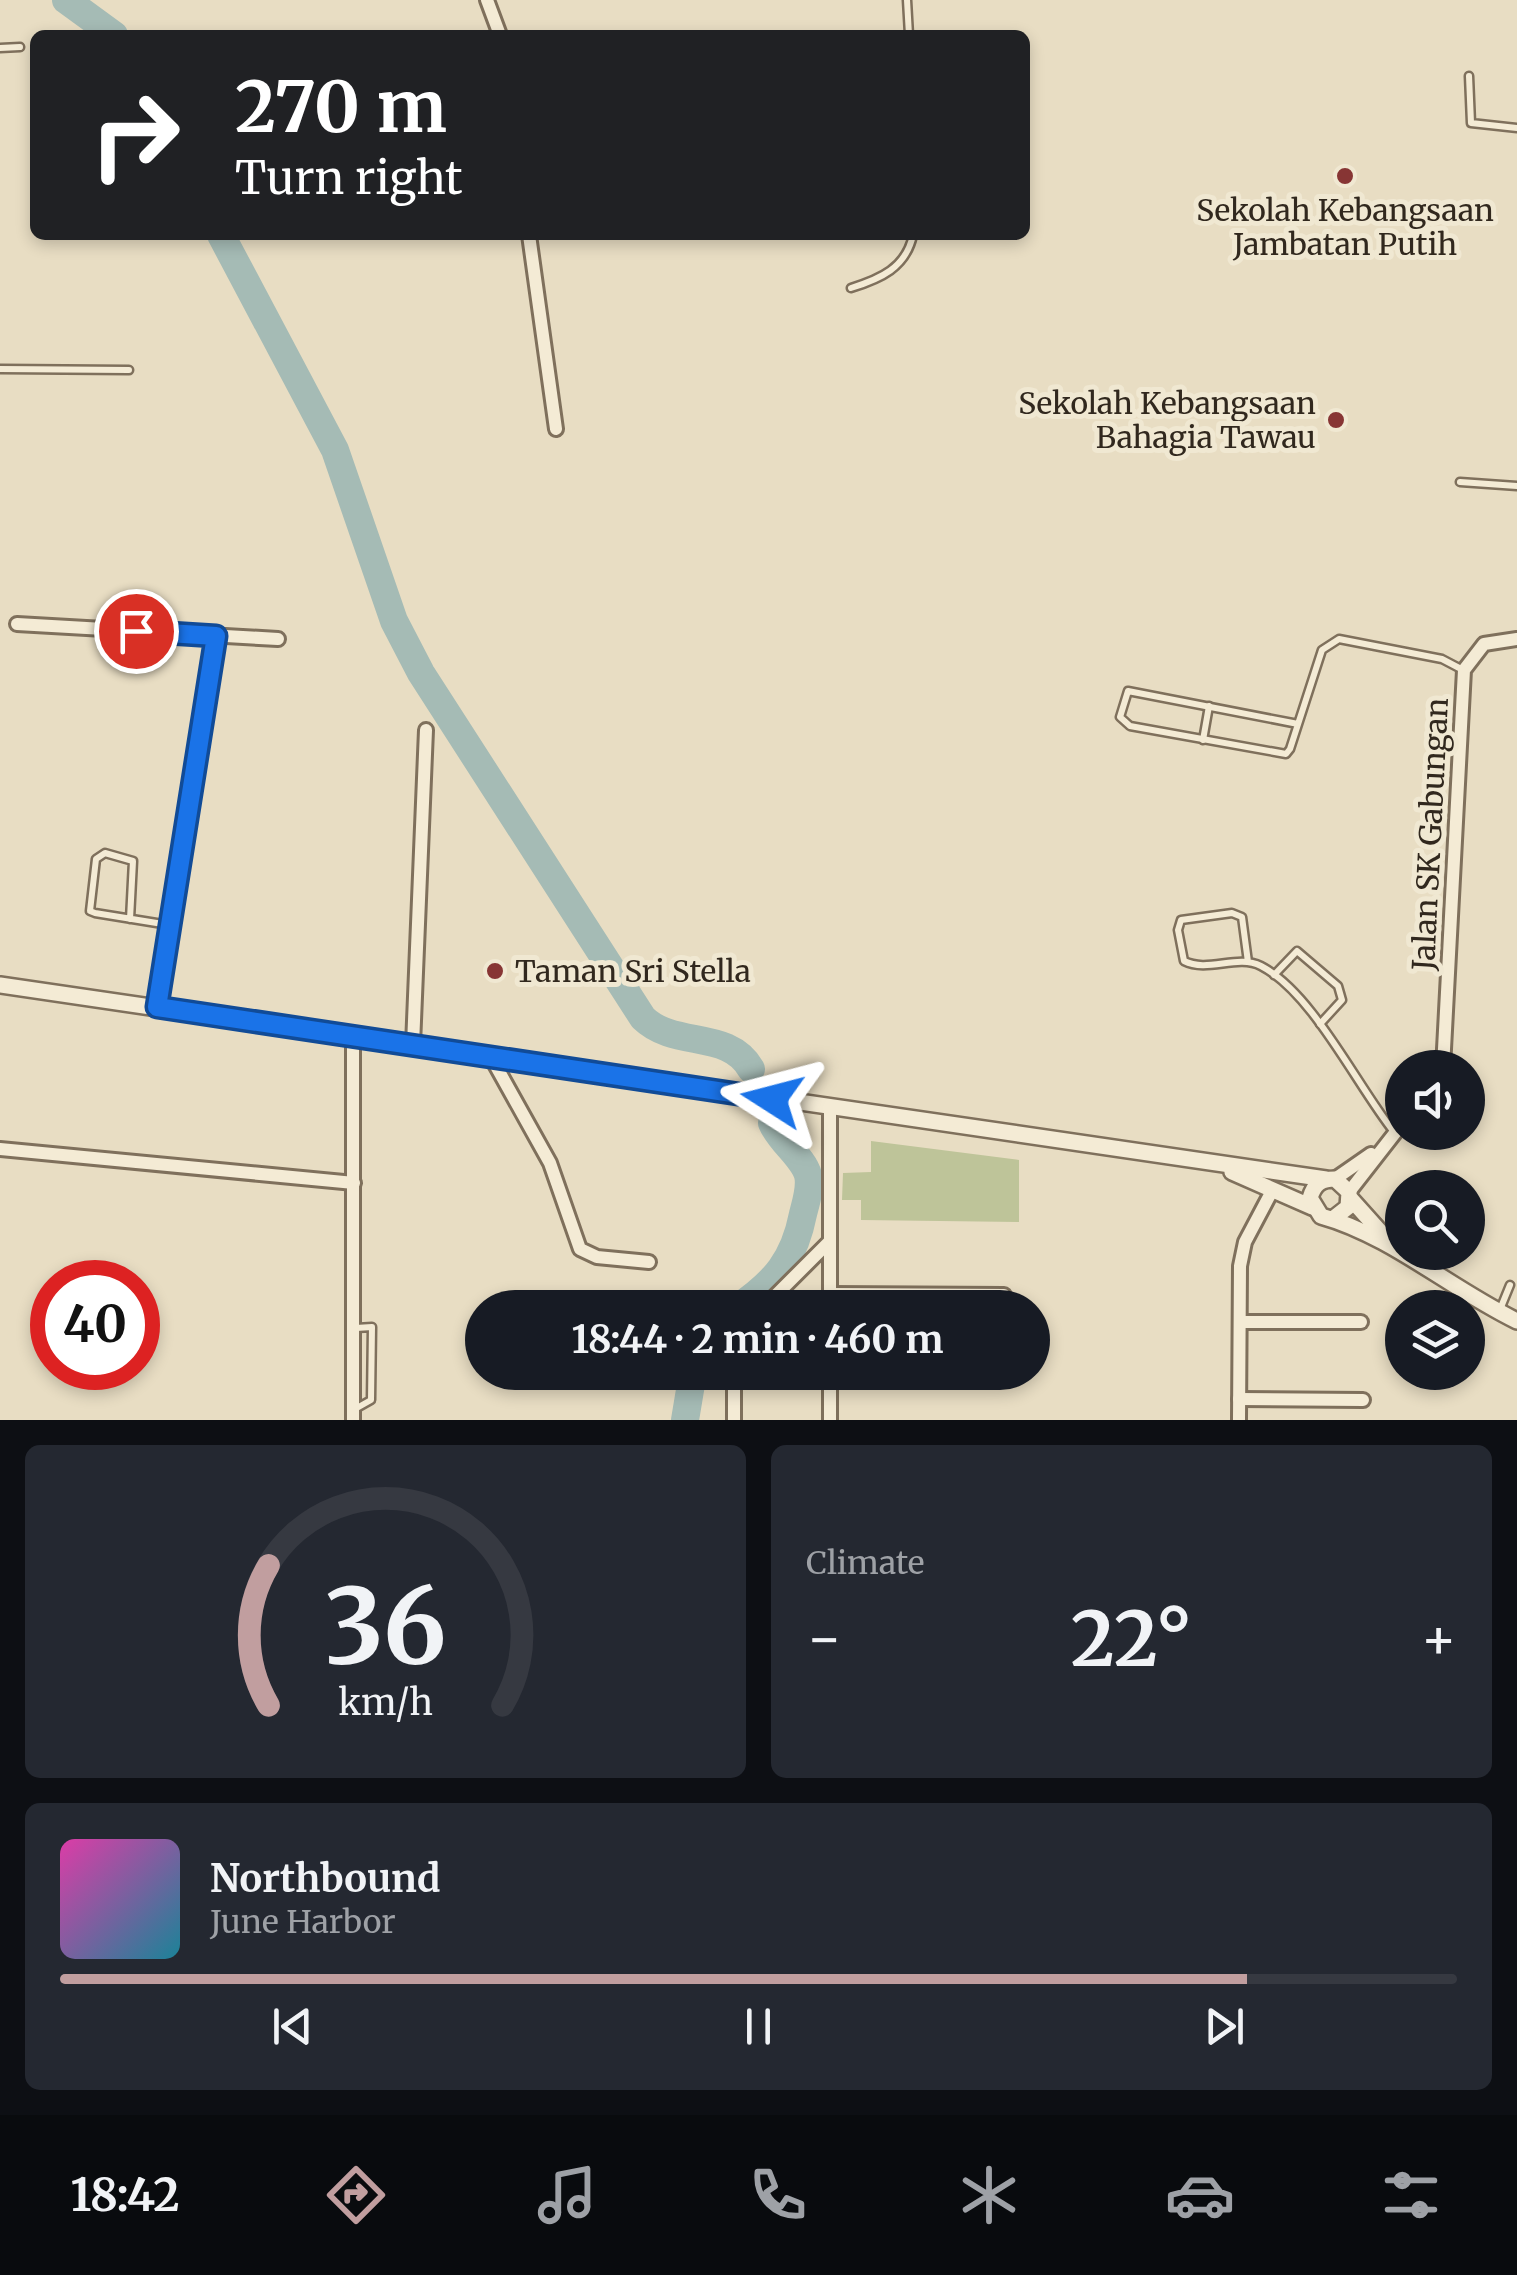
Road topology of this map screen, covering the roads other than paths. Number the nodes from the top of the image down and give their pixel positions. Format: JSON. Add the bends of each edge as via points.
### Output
{"nodes":[{"id":1,"x":487,"y":0,"type":"edge"},
{"id":2,"x":907,"y":0,"type":"edge"},
{"id":3,"x":498,"y":30,"type":"edge"},
{"id":4,"x":909,"y":30,"type":"edge"},
{"id":5,"x":20,"y":47,"type":"dead end"},
{"id":6,"x":0,"y":48,"type":"edge"},
{"id":7,"x":1469,"y":76,"type":"dead end"},
{"id":8,"x":1517,"y":128,"type":"edge"},
{"id":9,"x":530,"y":240,"type":"edge"},
{"id":10,"x":910,"y":240,"type":"edge"},
{"id":11,"x":851,"y":288,"type":"dead end"},
{"id":12,"x":0,"y":370,"type":"edge"},
{"id":13,"x":129,"y":370,"type":"dead end"},
{"id":14,"x":556,"y":429,"type":"dead end"},
{"id":15,"x":1460,"y":482,"type":"dead end"},
{"id":16,"x":1517,"y":486,"type":"edge"},
{"id":17,"x":17,"y":624,"type":"dead end"},
{"id":18,"x":216,"y":636,"type":"junction"},
{"id":19,"x":278,"y":639,"type":"dead end"},
{"id":20,"x":1517,"y":639,"type":"edge"},
{"id":21,"x":1465,"y":667,"type":"junction"},
{"id":22,"x":1208,"y":706,"type":"junction"},
{"id":23,"x":1298,"y":724,"type":"junction"},
{"id":24,"x":426,"y":730,"type":"dead end"},
{"id":25,"x":1202,"y":740,"type":"junction"},
{"id":26,"x":130,"y":918,"type":"junction"},
{"id":27,"x":170,"y":925,"type":"junction"},
{"id":28,"x":1248,"y":962,"type":"junction"},
{"id":29,"x":1274,"y":975,"type":"junction"},
{"id":30,"x":0,"y":985,"type":"edge"},
{"id":31,"x":157,"y":1007,"type":"junction"},
{"id":32,"x":1320,"y":1024,"type":"junction"},
{"id":33,"x":352,"y":1036,"type":"junction"},
{"id":34,"x":413,"y":1045,"type":"junction"},
{"id":35,"x":1444,"y":1050,"type":"edge"},
{"id":36,"x":490,"y":1057,"type":"junction"},
{"id":37,"x":830,"y":1108,"type":"junction"},
{"id":38,"x":1385,"y":1111,"type":"edge"},
{"id":39,"x":1385,"y":1143,"type":"edge"},
{"id":40,"x":1381,"y":1147,"type":"junction"},
{"id":41,"x":0,"y":1149,"type":"edge"},
{"id":42,"x":1200,"y":1160,"type":"junction"},
{"id":43,"x":1330,"y":1179,"type":"junction"},
{"id":44,"x":354,"y":1183,"type":"junction"},
{"id":45,"x":1273,"y":1190,"type":"junction"},
{"id":46,"x":1350,"y":1195,"type":"junction"},
{"id":47,"x":1312,"y":1206,"type":"junction"},
{"id":48,"x":1334,"y":1218,"type":"junction"},
{"id":49,"x":1385,"y":1237,"type":"edge"},
{"id":50,"x":830,"y":1241,"type":"junction"},
{"id":51,"x":1385,"y":1244,"type":"edge"},
{"id":52,"x":648,"y":1262,"type":"dead end"},
{"id":53,"x":1430,"y":1270,"type":"edge"},
{"id":54,"x":1510,"y":1285,"type":"dead end"},
{"id":55,"x":781,"y":1290,"type":"edge"},
{"id":56,"x":830,"y":1290,"type":"edge"},
{"id":57,"x":1499,"y":1312,"type":"junction"},
{"id":58,"x":1517,"y":1320,"type":"edge"},
{"id":59,"x":1240,"y":1322,"type":"junction"},
{"id":60,"x":1361,"y":1322,"type":"dead end"},
{"id":61,"x":734,"y":1390,"type":"edge"},
{"id":62,"x":830,"y":1390,"type":"edge"},
{"id":63,"x":1239,"y":1399,"type":"junction"},
{"id":64,"x":1363,"y":1400,"type":"dead end"},
{"id":65,"x":353,"y":1415,"type":"edge"},
{"id":66,"x":734,"y":1420,"type":"edge"},
{"id":67,"x":830,"y":1420,"type":"edge"},
{"id":68,"x":1239,"y":1420,"type":"edge"}],
"edges":[{"from":1,"to":3,"type":"street"},
{"from":2,"to":4,"type":"lane"},
{"from":5,"to":6,"type":"lane"},
{"from":7,"to":8,"type":"lane","via":[[1471,123]]},
{"from":9,"to":14,"type":"street"},
{"from":10,"to":11,"type":"lane","via":[[899,265]]},
{"from":12,"to":13,"type":"lane"},
{"from":15,"to":16,"type":"lane"},
{"from":17,"to":18,"type":"street"},
{"from":18,"to":19,"type":"street"},
{"from":18,"to":27,"type":"street"},
{"from":20,"to":21,"type":"street","name":"Jalan SK Gabungan","via":[[1484,644]]},
{"from":21,"to":23,"type":"lane","via":[[1338,639],[1322,650]]},
{"from":21,"to":35,"type":"street","name":"Jalan SK Gabungan"},
{"from":22,"to":23,"type":"lane"},
{"from":22,"to":25,"type":"lane"},
{"from":22,"to":25,"type":"lane","via":[[1128,691],[1120,717],[1130,726]]},
{"from":23,"to":25,"type":"lane","via":[[1286,754]]},
{"from":24,"to":34,"type":"street"},
{"from":26,"to":26,"type":"lane","via":[[95,913],[89,906],[96,859],[105,854],[134,861]]},
{"from":26,"to":27,"type":"lane"},
{"from":27,"to":31,"type":"street"},
{"from":28,"to":28,"type":"lane","via":[[1184,961],[1181,920],[1242,917]]},
{"from":28,"to":29,"type":"lane"},
{"from":29,"to":32,"type":"lane"},
{"from":29,"to":32,"type":"lane","via":[[1297,950],[1338,986],[1342,1000]]},
{"from":30,"to":31,"type":"street"},
{"from":31,"to":33,"type":"street"},
{"from":32,"to":38,"type":"lane"},
{"from":33,"to":34,"type":"street"},
{"from":33,"to":44,"type":"street"},
{"from":34,"to":36,"type":"street"},
{"from":36,"to":37,"type":"street"},
{"from":36,"to":52,"type":"street","via":[[550,1163],[580,1249]]},
{"from":37,"to":42,"type":"street"},
{"from":37,"to":50,"type":"street"},
{"from":39,"to":40,"type":"street"},
{"from":40,"to":43,"type":"street"},
{"from":40,"to":46,"type":"street"},
{"from":41,"to":44,"type":"street"},
{"from":42,"to":43,"type":"street"},
{"from":42,"to":45,"type":"street"},
{"from":43,"to":46,"type":"street"},
{"from":43,"to":47,"type":"street","via":[[1312,1190]]},
{"from":44,"to":65,"type":"street"},
{"from":45,"to":47,"type":"street"},
{"from":45,"to":59,"type":"street","via":[[1245,1242]]},
{"from":46,"to":48,"type":"street","via":[[1345,1212]]},
{"from":46,"to":49,"type":"street"},
{"from":47,"to":48,"type":"street"},
{"from":48,"to":51,"type":"street"},
{"from":50,"to":55,"type":"street"},
{"from":50,"to":56,"type":"street"},
{"from":53,"to":57,"type":"street"},
{"from":54,"to":57,"type":"lane"},
{"from":57,"to":58,"type":"street"},
{"from":59,"to":60,"type":"street"},
{"from":59,"to":63,"type":"street"},
{"from":61,"to":66,"type":"street"},
{"from":62,"to":67,"type":"street"},
{"from":63,"to":64,"type":"street"},
{"from":63,"to":68,"type":"street"}]}
